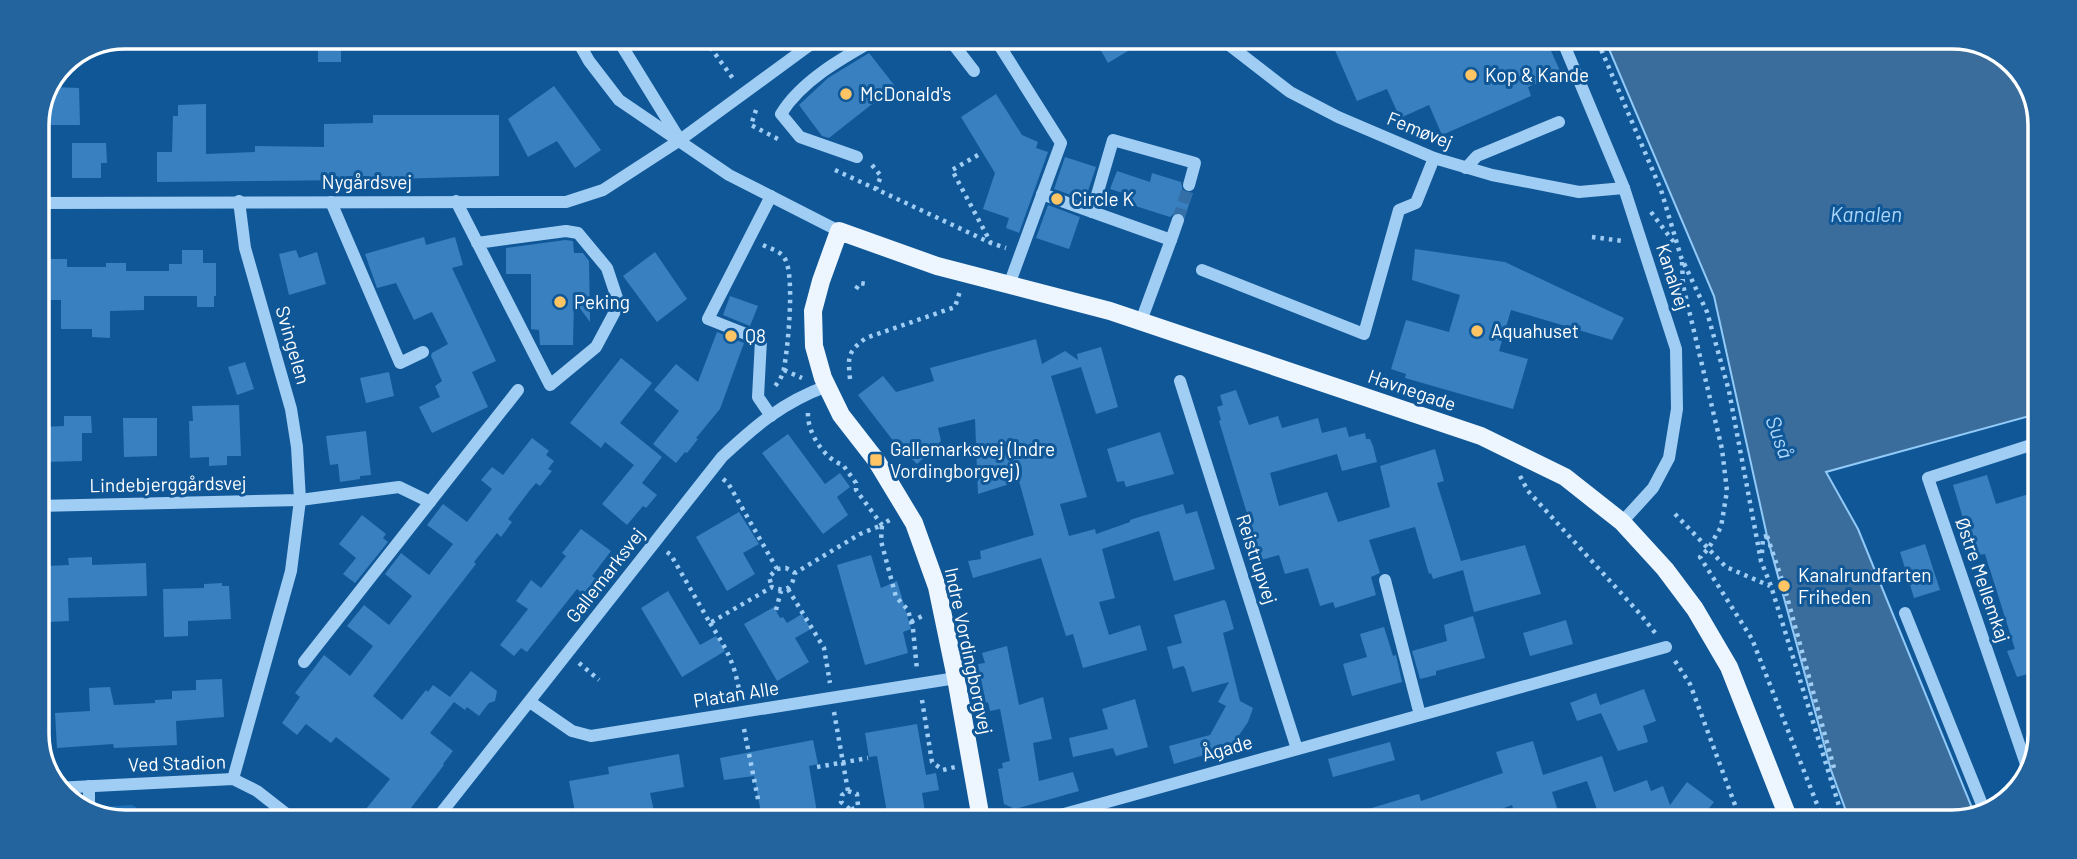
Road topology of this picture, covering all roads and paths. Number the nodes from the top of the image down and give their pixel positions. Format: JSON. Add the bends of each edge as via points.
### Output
{"nodes":[{"id":1,"x":582,"y":49,"type":"edge"},
{"id":2,"x":624,"y":49,"type":"edge"},
{"id":3,"x":712,"y":49,"type":"edge"},
{"id":4,"x":804,"y":49,"type":"edge"},
{"id":5,"x":858,"y":49,"type":"edge"},
{"id":6,"x":957,"y":49,"type":"edge"},
{"id":7,"x":1002,"y":49,"type":"edge"},
{"id":8,"x":1234,"y":49,"type":"edge"},
{"id":9,"x":1566,"y":49,"type":"edge"},
{"id":10,"x":1601,"y":49,"type":"edge"},
{"id":11,"x":974,"y":71,"type":"dead end"},
{"id":12,"x":725,"y":87,"type":"dead end"},
{"id":13,"x":1559,"y":122,"type":"dead end"},
{"id":14,"x":680,"y":140,"type":"junction"},
{"id":15,"x":978,"y":155,"type":"dead end"},
{"id":16,"x":1434,"y":158,"type":"junction"},
{"id":17,"x":863,"y":159,"type":"joint"},
{"id":18,"x":1466,"y":167,"type":"junction"},
{"id":19,"x":1189,"y":185,"type":"tunnel mouth"},
{"id":20,"x":1624,"y":188,"type":"junction"},
{"id":21,"x":1042,"y":194,"type":"junction"},
{"id":22,"x":771,"y":196,"type":"junction"},
{"id":23,"x":239,"y":201,"type":"junction"},
{"id":24,"x":456,"y":201,"type":"junction"},
{"id":25,"x":331,"y":202,"type":"junction"},
{"id":26,"x":49,"y":203,"type":"edge"},
{"id":27,"x":1092,"y":212,"type":"junction"},
{"id":28,"x":1178,"y":220,"type":"tunnel mouth"},
{"id":29,"x":839,"y":231,"type":"junction"},
{"id":30,"x":1592,"y":237,"type":"dead end"},
{"id":31,"x":749,"y":239,"type":"junction"},
{"id":32,"x":1171,"y":240,"type":"junction"},
{"id":33,"x":477,"y":243,"type":"junction"},
{"id":34,"x":991,"y":243,"type":"junction"},
{"id":35,"x":1642,"y":244,"type":"junction"},
{"id":36,"x":1020,"y":254,"type":"junction"},
{"id":37,"x":1681,"y":257,"type":"junction"},
{"id":38,"x":1202,"y":270,"type":"dead end"},
{"id":39,"x":967,"y":274,"type":"junction"},
{"id":40,"x":866,"y":284,"type":"dead end"},
{"id":41,"x":1009,"y":285,"type":"junction"},
{"id":42,"x":856,"y":289,"type":"dead end"},
{"id":43,"x":1141,"y":321,"type":"junction"},
{"id":44,"x":423,"y":352,"type":"dead end"},
{"id":45,"x":850,"y":379,"type":"dead end"},
{"id":46,"x":1180,"y":381,"type":"dead end"},
{"id":47,"x":827,"y":386,"type":"junction"},
{"id":48,"x":518,"y":390,"type":"dead end"},
{"id":49,"x":809,"y":392,"type":"junction"},
{"id":50,"x":761,"y":401,"type":"junction"},
{"id":51,"x":771,"y":416,"type":"junction"},
{"id":52,"x":2028,"y":446,"type":"edge"},
{"id":53,"x":1506,"y":448,"type":"junction"},
{"id":54,"x":712,"y":470,"type":"junction"},
{"id":55,"x":300,"y":500,"type":"junction"},
{"id":56,"x":430,"y":502,"type":"junction"},
{"id":57,"x":49,"y":506,"type":"edge"},
{"id":58,"x":905,"y":509,"type":"junction"},
{"id":59,"x":1675,"y":514,"type":"dead end"},
{"id":60,"x":1622,"y":522,"type":"junction"},
{"id":61,"x":882,"y":525,"type":"junction"},
{"id":62,"x":654,"y":544,"type":"junction"},
{"id":63,"x":1709,"y":549,"type":"junction"},
{"id":64,"x":1761,"y":561,"type":"junction"},
{"id":65,"x":777,"y":569,"type":"junction"},
{"id":66,"x":794,"y":573,"type":"junction"},
{"id":67,"x":1385,"y":580,"type":"dead end"},
{"id":68,"x":1771,"y":586,"type":"junction"},
{"id":69,"x":772,"y":587,"type":"junction"},
{"id":70,"x":788,"y":589,"type":"junction"},
{"id":71,"x":781,"y":591,"type":"junction"},
{"id":72,"x":776,"y":610,"type":"dead end"},
{"id":73,"x":1905,"y":613,"type":"dead end"},
{"id":74,"x":1666,"y":647,"type":"junction"},
{"id":75,"x":568,"y":653,"type":"junction"},
{"id":76,"x":304,"y":662,"type":"dead end"},
{"id":77,"x":956,"y":678,"type":"junction"},
{"id":78,"x":599,"y":680,"type":"dead end"},
{"id":79,"x":919,"y":684,"type":"junction"},
{"id":80,"x":832,"y":698,"type":"junction"},
{"id":81,"x":530,"y":702,"type":"junction"},
{"id":82,"x":1420,"y":715,"type":"junction"},
{"id":83,"x":1297,"y":749,"type":"junction"},
{"id":84,"x":868,"y":758,"type":"dead end"},
{"id":85,"x":2024,"y":758,"type":"edge"},
{"id":86,"x":843,"y":761,"type":"junction"},
{"id":87,"x":971,"y":763,"type":"junction"},
{"id":88,"x":817,"y":767,"type":"dead end"},
{"id":89,"x":1835,"y":768,"type":"dead end"},
{"id":90,"x":233,"y":779,"type":"junction"},
{"id":91,"x":89,"y":786,"type":"junction"},
{"id":92,"x":70,"y":787,"type":"edge"},
{"id":93,"x":848,"y":791,"type":"junction"},
{"id":94,"x":89,"y":801,"type":"edge"},
{"id":95,"x":1982,"y":803,"type":"edge"},
{"id":96,"x":281,"y":810,"type":"edge"},
{"id":97,"x":444,"y":810,"type":"edge"},
{"id":98,"x":851,"y":810,"type":"joint"},
{"id":99,"x":979,"y":810,"type":"edge"},
{"id":100,"x":1078,"y":810,"type":"edge"},
{"id":101,"x":1737,"y":810,"type":"edge"},
{"id":102,"x":1785,"y":810,"type":"edge"},
{"id":103,"x":1819,"y":810,"type":"edge"},
{"id":104,"x":1840,"y":810,"type":"edge"}],
"edges":[{"from":1,"to":14,"type":"street","via":[[619,100]]},
{"from":2,"to":14,"type":"street"},
{"from":3,"to":12,"type":"path","via":[[735,80]]},
{"from":4,"to":14,"type":"street","name":"Nygårdsvej"},
{"from":5,"to":17,"type":"street","via":[[791,98],[781,114],[800,137]]},
{"from":6,"to":11,"type":"street"},
{"from":7,"to":21,"type":"street","via":[[1061,143]]},
{"from":8,"to":16,"type":"street","name":"Femøvej","via":[[1290,92]]},
{"from":9,"to":20,"type":"street","name":"Kanalvej"},
{"from":10,"to":37,"type":"path","via":[[1661,190]]},
{"from":13,"to":18,"type":"street","via":[[1477,156]]},
{"from":14,"to":22,"type":"street","via":[[729,175]]},
{"from":14,"to":24,"type":"street","name":"Nygårdsvej","via":[[603,190],[566,202]]},
{"from":15,"to":34,"type":"path","via":[[951,170]]},
{"from":16,"to":18,"type":"street","name":"Femøvej"},
{"from":16,"to":38,"type":"street","via":[[1416,203],[1399,211],[1364,334]]},
{"from":17,"to":34,"type":"path","via":[[881,176],[876,189]]},
{"from":18,"to":20,"type":"street","name":"Femøvej","via":[[1579,192]]},
{"from":19,"to":27,"type":"street","via":[[1195,163],[1113,140]]},
{"from":20,"to":35,"type":"street","name":"Kanalvej"},
{"from":20,"to":37,"type":"path","via":[[1671,236]]},
{"from":21,"to":27,"type":"street"},
{"from":21,"to":36,"type":"street"},
{"from":22,"to":29,"type":"street"},
{"from":22,"to":31,"type":"street"},
{"from":23,"to":25,"type":"street","name":"Nygårdsvej"},
{"from":23,"to":26,"type":"street","name":"Nygårdsvej"},
{"from":23,"to":55,"type":"street","name":"Svingelen","via":[[246,248],[291,409]]},
{"from":24,"to":25,"type":"street","name":"Nygårdsvej"},
{"from":24,"to":33,"type":"street"},
{"from":25,"to":44,"type":"street","via":[[400,363]]},
{"from":27,"to":32,"type":"street"},
{"from":28,"to":32,"type":"street"},
{"from":29,"to":39,"type":"main road","name":"Havnegade"},
{"from":29,"to":47,"type":"main road","name":"Indre Vordingborgvej","via":[[813,311],[814,346]]},
{"from":30,"to":35,"type":"path"},
{"from":31,"to":50,"type":"path","via":[[781,253],[789,274],[784,370]]},
{"from":31,"to":50,"type":"street","via":[[708,319],[761,340]]},
{"from":32,"to":43,"type":"street"},
{"from":33,"to":33,"type":"street","via":[[544,373],[550,385],[596,347],[619,304],[607,268],[578,233]]},
{"from":34,"to":36,"type":"path"},
{"from":35,"to":60,"type":"street","name":"Kanalvej","via":[[1676,349],[1677,409],[1669,458],[1653,488]]},
{"from":36,"to":41,"type":"street"},
{"from":37,"to":63,"type":"path","via":[[1723,449],[1727,491],[1721,527]]},
{"from":37,"to":64,"type":"path","via":[[1707,312],[1729,391]]},
{"from":39,"to":41,"type":"main road","name":"Havnegade"},
{"from":39,"to":45,"type":"path","via":[[955,307],[855,346],[848,357]]},
{"from":40,"to":42,"type":"path","via":[[860,283]]},
{"from":41,"to":43,"type":"main road","name":"Havnegade"},
{"from":43,"to":53,"type":"main road","name":"Havnegade"},
{"from":46,"to":83,"type":"street","name":"Reistrupvej"},
{"from":47,"to":49,"type":"street","name":"Gallemarksvej"},
{"from":47,"to":58,"type":"main road","name":"Indre Vordingborgvej","via":[[841,415],[877,460]]},
{"from":48,"to":56,"type":"street"},
{"from":49,"to":51,"type":"street","name":"Gallemarksvej"},
{"from":49,"to":61,"type":"path","via":[[811,433],[835,462],[844,464],[856,490]]},
{"from":50,"to":51,"type":"street"},
{"from":51,"to":54,"type":"street","name":"Gallemarksvej"},
{"from":52,"to":85,"type":"street","name":"Østre Mellemkaj","via":[[1928,478]]},
{"from":53,"to":60,"type":"main road","name":"Havnegade","via":[[1565,477]]},
{"from":53,"to":74,"type":"path","via":[[1528,491]]},
{"from":54,"to":62,"type":"street","name":"Gallemarksvej"},
{"from":54,"to":65,"type":"path","via":[[728,483]]},
{"from":55,"to":56,"type":"street","via":[[400,487]]},
{"from":55,"to":57,"type":"street","name":"Lindebjerggårdsvej"},
{"from":55,"to":90,"type":"street","name":"Svingelen","via":[[291,571]]},
{"from":56,"to":76,"type":"street"},
{"from":58,"to":61,"type":"path"},
{"from":58,"to":77,"type":"main road","name":"Indre Vordingborgvej","via":[[937,587]]},
{"from":59,"to":63,"type":"path"},
{"from":60,"to":102,"type":"main road","name":"Havnegade","via":[[1695,609],[1729,667]]},
{"from":61,"to":66,"type":"path"},
{"from":61,"to":79,"type":"path","via":[[881,541],[896,597],[908,610],[913,629]]},
{"from":62,"to":69,"type":"path","via":[[671,555],[710,623]]},
{"from":62,"to":75,"type":"street","name":"Gallemarksvej"},
{"from":63,"to":68,"type":"path","via":[[1726,567]]},
{"from":63,"to":103,"type":"path","via":[[1700,557],[1752,639]]},
{"from":64,"to":68,"type":"path"},
{"from":64,"to":89,"type":"path","via":[[1763,537],[1767,536]]},
{"from":65,"to":66,"type":"path"},
{"from":65,"to":69,"type":"path","via":[[769,577]]},
{"from":66,"to":70,"type":"path"},
{"from":67,"to":82,"type":"street"},
{"from":68,"to":104,"type":"path"},
{"from":69,"to":71,"type":"path"},
{"from":70,"to":71,"type":"path"},
{"from":70,"to":80,"type":"path","via":[[824,648]]},
{"from":71,"to":72,"type":"path"},
{"from":73,"to":95,"type":"street"},
{"from":74,"to":82,"type":"street","name":"Ågade"},
{"from":74,"to":101,"type":"path","via":[[1690,684]]},
{"from":75,"to":78,"type":"path"},
{"from":75,"to":81,"type":"street","name":"Gallemarksvej"},
{"from":77,"to":79,"type":"street","name":"Platan Alle"},
{"from":77,"to":87,"type":"main road","name":"Indre Vordingborgvej"},
{"from":79,"to":80,"type":"street","name":"Platan Alle"},
{"from":79,"to":87,"type":"path","via":[[932,762],[943,770]]},
{"from":80,"to":81,"type":"street","name":"Platan Alle","via":[[592,736],[572,731]]},
{"from":80,"to":86,"type":"path"},
{"from":81,"to":97,"type":"street","name":"Gallemarksvej"},
{"from":82,"to":83,"type":"street","name":"Ågade"},
{"from":83,"to":100,"type":"street","name":"Ågade"},
{"from":84,"to":86,"type":"path"},
{"from":86,"to":88,"type":"path"},
{"from":86,"to":93,"type":"path"},
{"from":87,"to":99,"type":"main road","name":"Indre Vordingborgvej"},
{"from":90,"to":91,"type":"street","name":"Ved Stadion"},
{"from":90,"to":96,"type":"street","name":"Ved Stadion"},
{"from":91,"to":92,"type":"street","name":"Ved Stadion"},
{"from":91,"to":94,"type":"street"},
{"from":93,"to":98,"type":"path","via":[[841,802]]},
{"from":93,"to":98,"type":"path","via":[[859,799]]}]}
